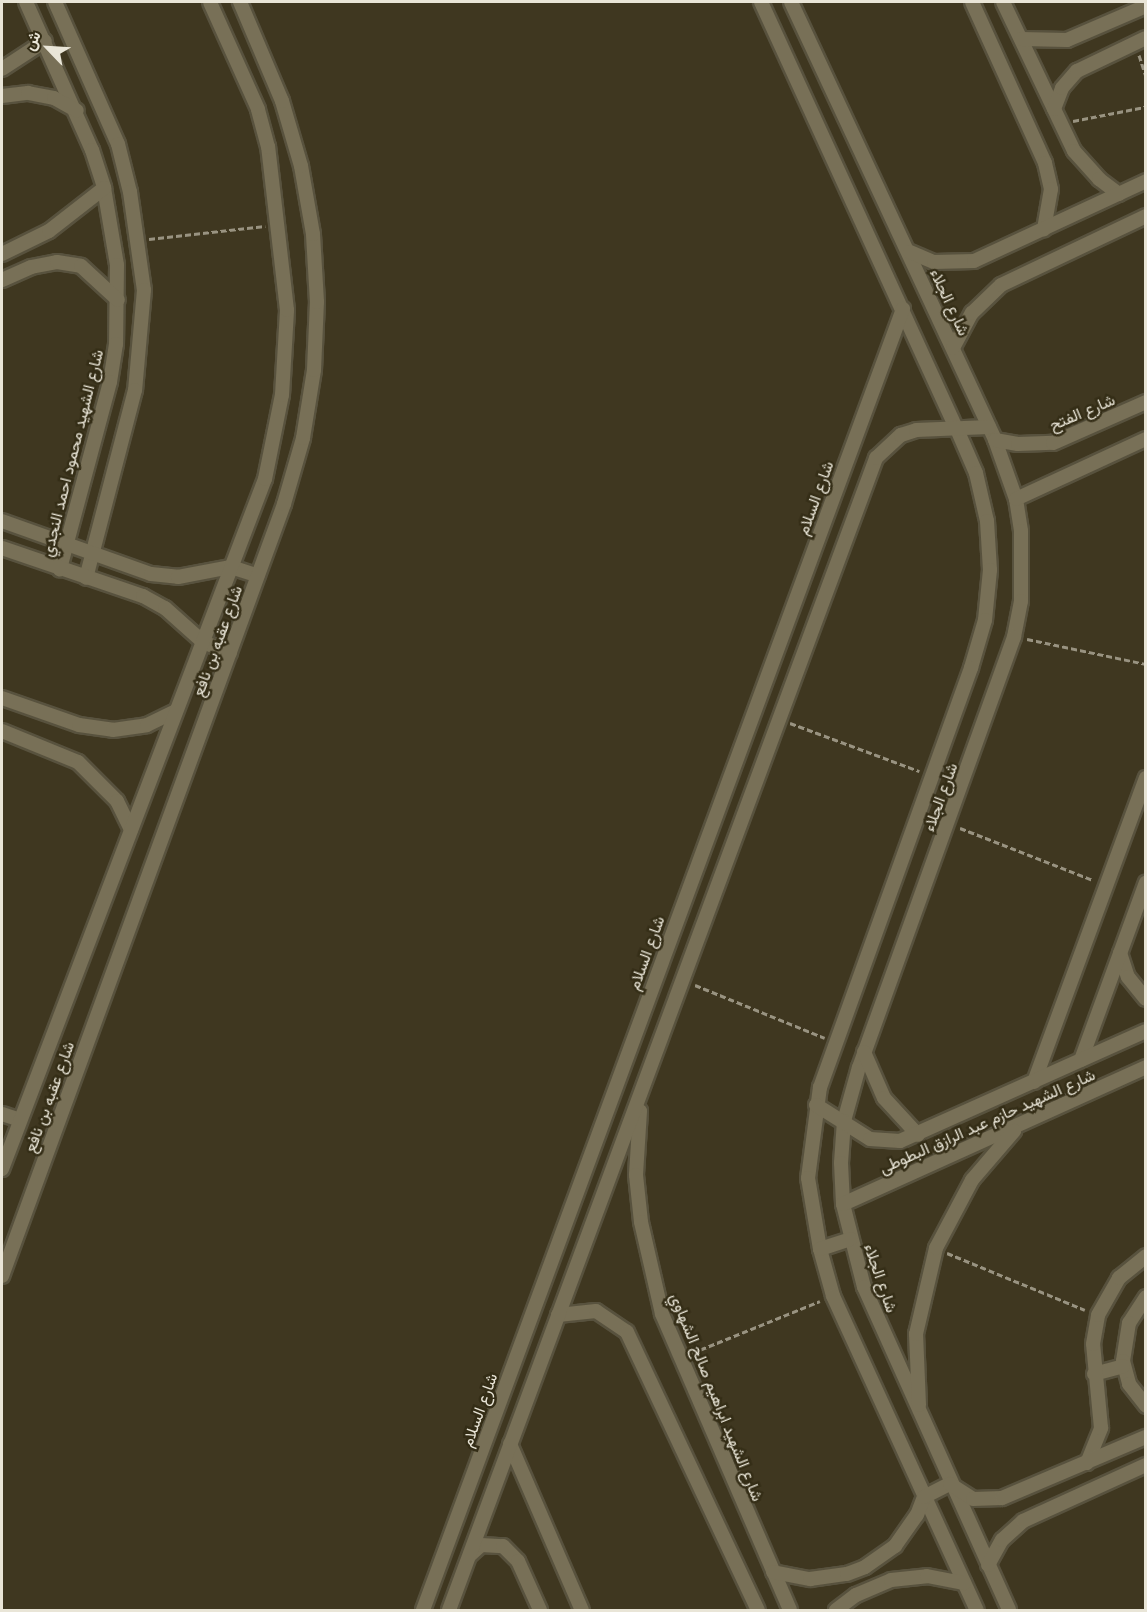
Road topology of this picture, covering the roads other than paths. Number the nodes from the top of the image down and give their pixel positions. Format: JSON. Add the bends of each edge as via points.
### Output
{"nodes":[{"id":1,"x":26,"y":2,"type":"edge"},
{"id":2,"x":55,"y":2,"type":"edge"},
{"id":3,"x":210,"y":2,"type":"edge"},
{"id":4,"x":240,"y":2,"type":"edge"},
{"id":5,"x":761,"y":2,"type":"edge"},
{"id":6,"x":792,"y":2,"type":"edge"},
{"id":7,"x":972,"y":2,"type":"edge"},
{"id":8,"x":1003,"y":2,"type":"edge"},
{"id":9,"x":1146,"y":6,"type":"edge"},
{"id":10,"x":1021,"y":39,"type":"junction"},
{"id":11,"x":1140,"y":40,"type":"edge"},
{"id":12,"x":45,"y":42,"type":"junction"},
{"id":13,"x":2,"y":69,"type":"edge"},
{"id":14,"x":2,"y":96,"type":"edge"},
{"id":15,"x":1054,"y":109,"type":"junction"},
{"id":16,"x":77,"y":111,"type":"junction"},
{"id":17,"x":1146,"y":181,"type":"edge"},
{"id":18,"x":104,"y":188,"type":"junction"},
{"id":19,"x":1119,"y":194,"type":"junction"},
{"id":20,"x":1146,"y":216,"type":"edge"},
{"id":21,"x":1044,"y":229,"type":"junction"},
{"id":22,"x":910,"y":252,"type":"junction"},
{"id":23,"x":2,"y":254,"type":"edge"},
{"id":24,"x":2,"y":280,"type":"edge"},
{"id":25,"x":118,"y":300,"type":"junction"},
{"id":26,"x":903,"y":309,"type":"junction"},
{"id":27,"x":953,"y":348,"type":"junction"},
{"id":28,"x":1146,"y":402,"type":"edge"},
{"id":29,"x":956,"y":428,"type":"junction"},
{"id":30,"x":992,"y":434,"type":"junction"},
{"id":31,"x":1146,"y":439,"type":"edge"},
{"id":32,"x":1130,"y":446,"type":"junction"},
{"id":33,"x":1146,"y":455,"type":"edge"},
{"id":34,"x":1016,"y":499,"type":"junction"},
{"id":35,"x":2,"y":521,"type":"edge"},
{"id":36,"x":67,"y":545,"type":"junction"},
{"id":37,"x":2,"y":548,"type":"edge"},
{"id":38,"x":92,"y":555,"type":"junction"},
{"id":39,"x":231,"y":567,"type":"junction"},
{"id":40,"x":60,"y":569,"type":"junction"},
{"id":41,"x":258,"y":576,"type":"junction"},
{"id":42,"x":86,"y":578,"type":"junction"},
{"id":43,"x":202,"y":642,"type":"junction"},
{"id":44,"x":230,"y":653,"type":"junction"},
{"id":45,"x":2,"y":698,"type":"edge"},
{"id":46,"x":176,"y":711,"type":"junction"},
{"id":47,"x":2,"y":731,"type":"edge"},
{"id":48,"x":1146,"y":778,"type":"edge"},
{"id":49,"x":130,"y":830,"type":"junction"},
{"id":50,"x":1146,"y":882,"type":"edge"},
{"id":51,"x":1120,"y":953,"type":"junction"},
{"id":52,"x":1146,"y":999,"type":"edge"},
{"id":53,"x":1146,"y":1031,"type":"edge"},
{"id":54,"x":864,"y":1052,"type":"junction"},
{"id":55,"x":1082,"y":1060,"type":"junction"},
{"id":56,"x":1146,"y":1067,"type":"edge"},
{"id":57,"x":619,"y":1072,"type":"junction"},
{"id":58,"x":644,"y":1082,"type":"junction"},
{"id":59,"x":1034,"y":1082,"type":"junction"},
{"id":60,"x":816,"y":1105,"type":"junction"},
{"id":61,"x":2,"y":1114,"type":"edge"},
{"id":62,"x":20,"y":1120,"type":"junction"},
{"id":63,"x":844,"y":1121,"type":"junction"},
{"id":64,"x":1023,"y":1123,"type":"junction"},
{"id":65,"x":918,"y":1135,"type":"junction"},
{"id":66,"x":6,"y":1142,"type":"edge"},
{"id":67,"x":2,"y":1169,"type":"edge"},
{"id":68,"x":843,"y":1204,"type":"junction"},
{"id":69,"x":850,"y":1239,"type":"junction"},
{"id":70,"x":820,"y":1249,"type":"junction"},
{"id":71,"x":1146,"y":1256,"type":"edge"},
{"id":72,"x":2,"y":1276,"type":"edge"},
{"id":73,"x":1146,"y":1297,"type":"edge"},
{"id":74,"x":558,"y":1315,"type":"junction"},
{"id":75,"x":1124,"y":1366,"type":"junction"},
{"id":76,"x":1094,"y":1374,"type":"junction"},
{"id":77,"x":1146,"y":1406,"type":"edge"},
{"id":78,"x":921,"y":1422,"type":"junction"},
{"id":79,"x":1146,"y":1437,"type":"edge"},
{"id":80,"x":510,"y":1444,"type":"junction"},
{"id":81,"x":1087,"y":1463,"type":"junction"},
{"id":82,"x":1146,"y":1465,"type":"edge"},
{"id":83,"x":950,"y":1484,"type":"junction"},
{"id":84,"x":924,"y":1497,"type":"junction"},
{"id":85,"x":470,"y":1555,"type":"junction"},
{"id":86,"x":988,"y":1565,"type":"junction"},
{"id":87,"x":773,"y":1572,"type":"junction"},
{"id":88,"x":964,"y":1583,"type":"junction"},
{"id":89,"x":423,"y":1611,"type":"edge"},
{"id":90,"x":449,"y":1611,"type":"edge"},
{"id":91,"x":540,"y":1611,"type":"edge"},
{"id":92,"x":582,"y":1611,"type":"edge"},
{"id":93,"x":758,"y":1611,"type":"edge"},
{"id":94,"x":790,"y":1611,"type":"edge"},
{"id":95,"x":836,"y":1611,"type":"edge"},
{"id":96,"x":977,"y":1611,"type":"edge"},
{"id":97,"x":1009,"y":1611,"type":"edge"}],
"edges":[{"from":1,"to":12,"type":"street","name":"شارع الشهيد محمود احمد النجدي"},
{"from":2,"to":38,"type":"street","via":[[117,144],[138,240],[144,290],[135,390]]},
{"from":3,"to":39,"type":"street","name":"شارع عقبه بن نافع","via":[[258,109],[268,147],[287,310],[282,395],[265,478]]},
{"from":4,"to":41,"type":"street","name":"شارع عقبه بن نافع","via":[[282,101],[301,166],[313,234],[317,302],[314,370],[303,438]]},
{"from":5,"to":26,"type":"street","name":"شارع الجلاء"},
{"from":6,"to":22,"type":"street","name":"شارع الجلاء"},
{"from":7,"to":21,"type":"street","via":[[1046,163],[1051,189]]},
{"from":8,"to":10,"type":"street"},
{"from":9,"to":10,"type":"street","via":[[1078,37],[1055,42]]},
{"from":10,"to":15,"type":"street"},
{"from":11,"to":15,"type":"street","via":[[1077,71],[1062,88]]},
{"from":12,"to":13,"type":"street"},
{"from":12,"to":16,"type":"street","name":"شارع الشهيد محمود احمد النجدي"},
{"from":14,"to":16,"type":"street","via":[[54,98]]},
{"from":15,"to":19,"type":"street","via":[[1082,162]]},
{"from":16,"to":18,"type":"street","name":"شارع الشهيد محمود احمد النجدي"},
{"from":17,"to":19,"type":"street"},
{"from":18,"to":23,"type":"street","via":[[49,231]]},
{"from":18,"to":25,"type":"street","name":"شارع الشهيد محمود احمد النجدي","via":[[112,226]]},
{"from":19,"to":21,"type":"street"},
{"from":20,"to":27,"type":"street","via":[[1001,285],[972,313]]},
{"from":21,"to":22,"type":"street","via":[[961,264],[934,262]]},
{"from":22,"to":27,"type":"street","name":"شارع الجلاء"},
{"from":24,"to":25,"type":"street","via":[[31,267],[57,262],[81,266]]},
{"from":25,"to":36,"type":"street","name":"شارع الشهيد محمود احمد النجدي","via":[[110,382]]},
{"from":26,"to":29,"type":"street","name":"شارع الجلاء"},
{"from":26,"to":57,"type":"street","name":"شارع السلام"},
{"from":27,"to":30,"type":"street","name":"شارع الجلاء"},
{"from":28,"to":30,"type":"street","name":"شارع الفتح","via":[[1053,443],[1018,444]]},
{"from":29,"to":30,"type":"street","name":"شارع الفتح"},
{"from":29,"to":58,"type":"street","via":[[916,430],[901,435],[876,458]]},
{"from":29,"to":60,"type":"street","name":"شارع الجلاء","via":[[987,521],[990,570],[985,620]]},
{"from":30,"to":34,"type":"street","name":"شارع الجلاء"},
{"from":31,"to":32,"type":"street"},
{"from":32,"to":33,"type":"street"},
{"from":32,"to":34,"type":"street"},
{"from":34,"to":54,"type":"street","name":"شارع الجلاء","via":[[1023,566],[1014,636]]},
{"from":35,"to":36,"type":"street"},
{"from":36,"to":38,"type":"street"},
{"from":36,"to":40,"type":"street","name":"شارع الشهيد محمود احمد النجدي"},
{"from":37,"to":40,"type":"street"},
{"from":38,"to":39,"type":"street","via":[[151,574],[178,577]]},
{"from":38,"to":42,"type":"street"},
{"from":39,"to":41,"type":"street"},
{"from":39,"to":43,"type":"street","name":"شارع عقبه بن نافع"},
{"from":40,"to":42,"type":"street"},
{"from":41,"to":44,"type":"street","name":"شارع عقبه بن نافع"},
{"from":42,"to":43,"type":"street","via":[[143,596],[165,608]]},
{"from":43,"to":44,"type":"street"},
{"from":43,"to":46,"type":"street","name":"شارع عقبه بن نافع"},
{"from":44,"to":72,"type":"street","name":"شارع عقبه بن نافع"},
{"from":45,"to":46,"type":"street","via":[[80,725],[113,730],[147,725]]},
{"from":46,"to":49,"type":"street","name":"شارع عقبه بن نافع"},
{"from":47,"to":49,"type":"street","via":[[78,762],[117,801]]},
{"from":48,"to":59,"type":"street"},
{"from":49,"to":62,"type":"street","name":"شارع عقبه بن نافع"},
{"from":50,"to":51,"type":"street"},
{"from":51,"to":52,"type":"street","via":[[1128,977]]},
{"from":51,"to":55,"type":"street"},
{"from":53,"to":55,"type":"street","name":"شارع الشهيد حازم عبد الرازق البطوطى"},
{"from":54,"to":63,"type":"street","name":"شارع الجلاء"},
{"from":54,"to":65,"type":"street","via":[[884,1098]]},
{"from":55,"to":59,"type":"street","name":"شارع الشهيد حازم عبد الرازق البطوطى"},
{"from":56,"to":64,"type":"street","name":"شارع الشهيد حازم عبد الرازق البطوطى"},
{"from":57,"to":58,"type":"street"},
{"from":57,"to":89,"type":"street","name":"شارع السلام"},
{"from":58,"to":74,"type":"street"},
{"from":58,"to":87,"type":"street","name":"شارع الشهيد ابراهيم صالح الشهاوي","via":[[637,1128],[641,1222],[652,1280],[680,1358]]},
{"from":59,"to":65,"type":"street","name":"شارع الشهيد حازم عبد الرازق البطوطى"},
{"from":60,"to":63,"type":"street","name":"شارع الشهيد حازم عبد الرازق البطوطى"},
{"from":60,"to":70,"type":"street","name":"شارع الجلاء","via":[[808,1178]]},
{"from":61,"to":62,"type":"street"},
{"from":62,"to":66,"type":"street","name":"شارع عقبه بن نافع"},
{"from":63,"to":65,"type":"street","name":"شارع الشهيد حازم عبد الرازق البطوطى","via":[[860,1134],[880,1141],[900,1141]]},
{"from":63,"to":68,"type":"street","name":"شارع الجلاء"},
{"from":64,"to":68,"type":"street","name":"شارع الشهيد حازم عبد الرازق البطوطى"},
{"from":64,"to":78,"type":"street","via":[[972,1180],[936,1248],[916,1334]]},
{"from":66,"to":67,"type":"street","name":"شارع عقبه بن نافع"},
{"from":68,"to":69,"type":"street","name":"شارع الجلاء"},
{"from":69,"to":70,"type":"street"},
{"from":69,"to":78,"type":"street","name":"شارع الجلاء","via":[[864,1287]]},
{"from":70,"to":84,"type":"street","name":"شارع الجلاء","via":[[832,1296]]},
{"from":71,"to":76,"type":"street","via":[[1119,1278],[1098,1315],[1093,1344]]},
{"from":73,"to":75,"type":"street","via":[[1129,1323]]},
{"from":74,"to":80,"type":"street"},
{"from":74,"to":93,"type":"street","via":[[596,1311],[627,1332]]},
{"from":75,"to":76,"type":"street"},
{"from":75,"to":77,"type":"street","via":[[1129,1384]]},
{"from":76,"to":81,"type":"street","via":[[1101,1428]]},
{"from":78,"to":83,"type":"street","name":"شارع الجلاء"},
{"from":79,"to":81,"type":"street"},
{"from":80,"to":85,"type":"street"},
{"from":80,"to":92,"type":"street"},
{"from":81,"to":83,"type":"street","via":[[1002,1498],[973,1499]]},
{"from":82,"to":86,"type":"street","via":[[1023,1521],[1002,1540]]},
{"from":83,"to":84,"type":"street"},
{"from":83,"to":86,"type":"street","name":"شارع الجلاء"},
{"from":84,"to":87,"type":"street","via":[[917,1515],[895,1546],[865,1567],[847,1574],[810,1579]]},
{"from":84,"to":88,"type":"street","name":"شارع الجلاء"},
{"from":85,"to":90,"type":"street"},
{"from":85,"to":91,"type":"street","via":[[481,1545],[503,1546],[518,1561]]},
{"from":86,"to":97,"type":"street","name":"شارع الجلاء"},
{"from":87,"to":94,"type":"street","name":"شارع الشهيد ابراهيم صالح الشهاوي"},
{"from":88,"to":95,"type":"street","via":[[927,1576],[891,1580],[856,1595]]},
{"from":88,"to":96,"type":"street","name":"شارع الجلاء"}]}
